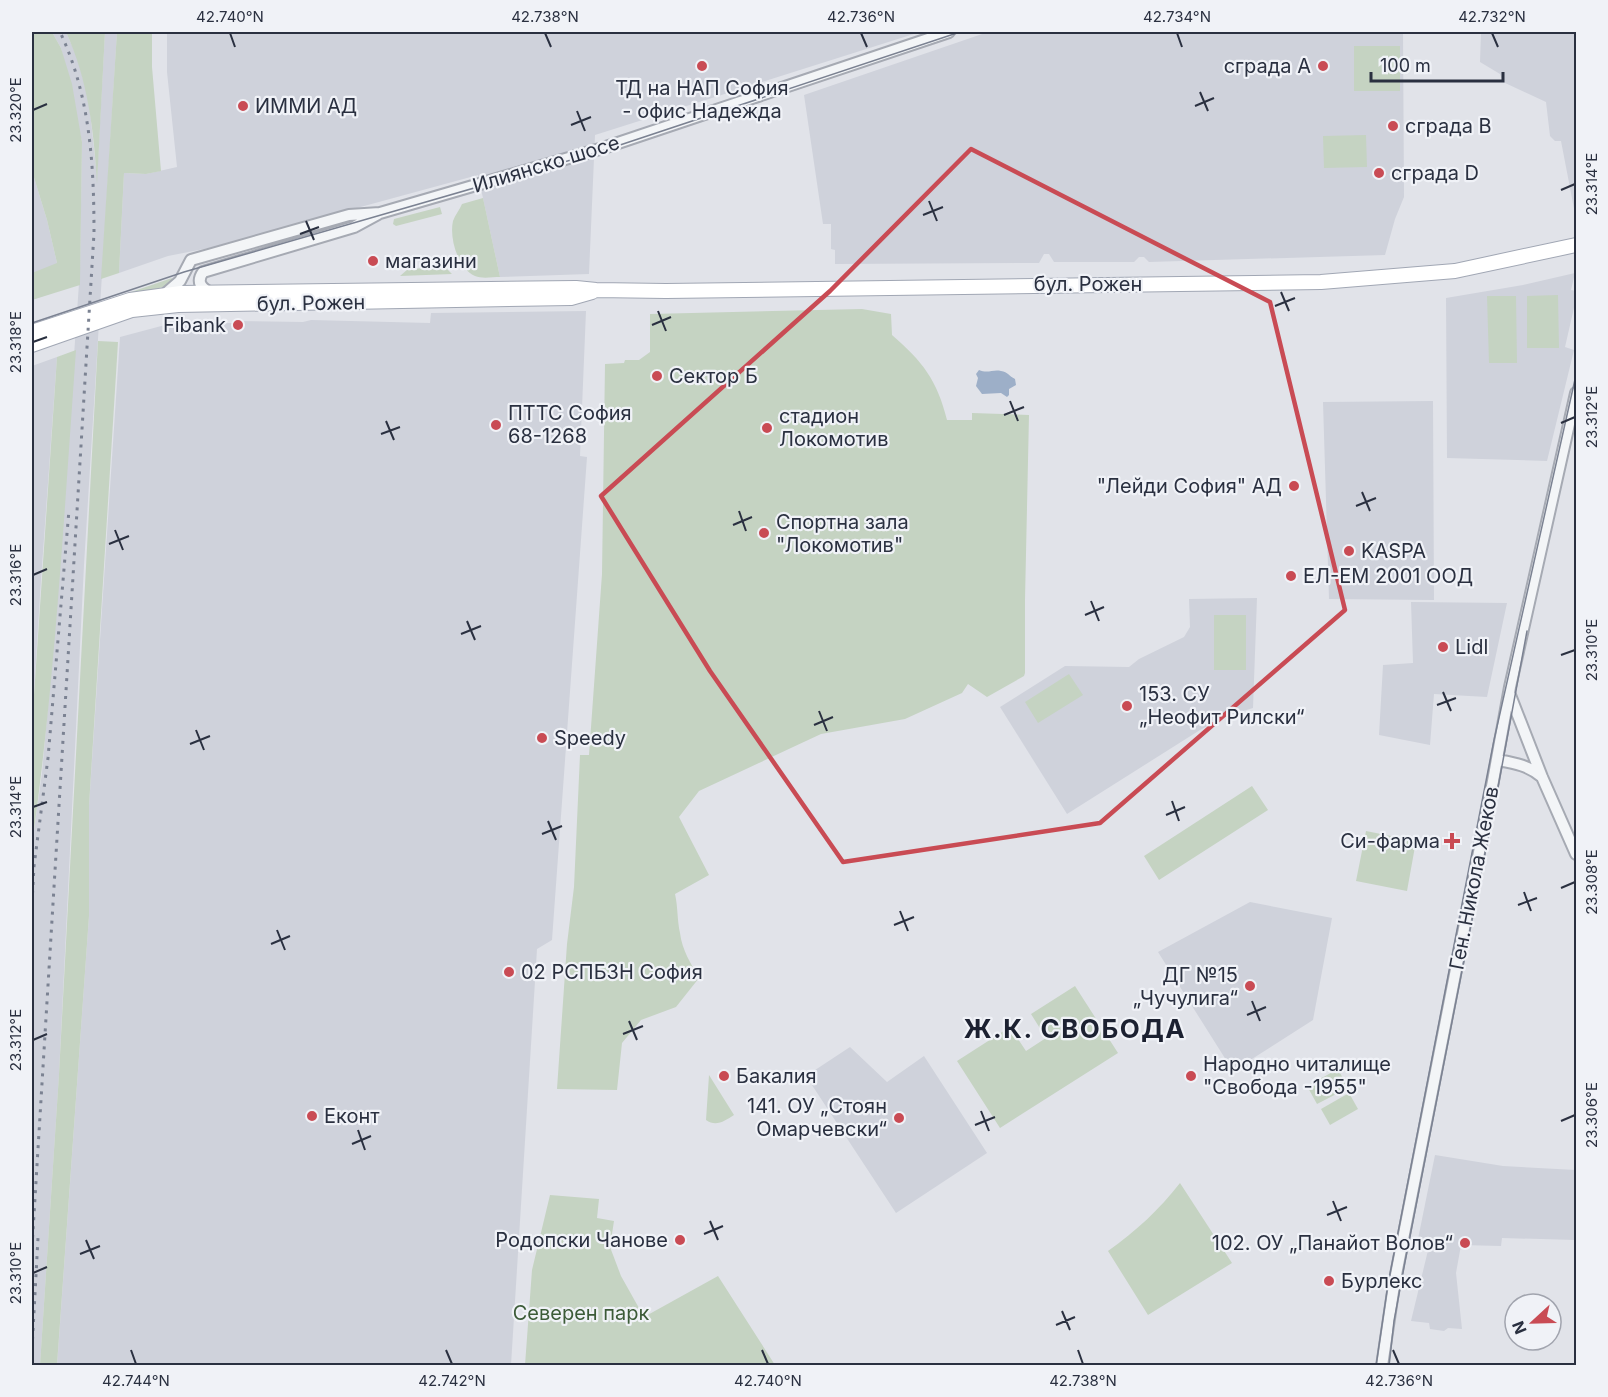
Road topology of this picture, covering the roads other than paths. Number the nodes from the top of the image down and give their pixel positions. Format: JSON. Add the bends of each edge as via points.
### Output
{"nodes":[{"id":1,"x":949,"y":32,"type":"edge"},
{"id":2,"x":380,"y":213,"type":"junction"},
{"id":3,"x":1576,"y":245,"type":"edge"},
{"id":4,"x":596,"y":290,"type":"junction"},
{"id":5,"x":211,"y":293,"type":"junction"},
{"id":6,"x":160,"y":295,"type":"junction"},
{"id":7,"x":32,"y":332,"type":"edge"},
{"id":8,"x":32,"y":345,"type":"edge"},
{"id":9,"x":1576,"y":393,"type":"edge"},
{"id":10,"x":1509,"y":692,"type":"junction"},
{"id":11,"x":1497,"y":760,"type":"junction"},
{"id":12,"x":1542,"y":777,"type":"junction"},
{"id":13,"x":1576,"y":854,"type":"edge"},
{"id":14,"x":1382,"y":1365,"type":"edge"}],
"edges":[{"from":1,"to":2,"type":"street","name":"Илиянско шосе","via":[[603,148]]},
{"from":2,"to":5,"type":"street","name":"Илиянско шосе","via":[[354,227],[203,272],[199,283]]},
{"from":2,"to":6,"type":"street","name":"Илиянско шосе","via":[[349,215],[191,260],[180,280]]},
{"from":3,"to":4,"type":"main road","name":"бул. Рожен","via":[[1455,270],[1331,282]]},
{"from":4,"to":5,"type":"main road","name":"бул. Рожен"},
{"from":4,"to":8,"type":"main road","name":"бул. Рожен","via":[[571,298],[144,308]]},
{"from":5,"to":6,"type":"main road","name":"бул. Рожен"},
{"from":6,"to":7,"type":"main road","name":"бул. Рожен","via":[[108,306]]},
{"from":9,"to":10,"type":"street","name":"Ген. Никола Жеков"},
{"from":10,"to":11,"type":"street","name":"Ген. Никола Жеков"},
{"from":10,"to":12,"type":"street"},
{"from":11,"to":12,"type":"street","via":[[1523,765]]},
{"from":11,"to":14,"type":"street","name":"Ген. Никола Жеков"},
{"from":12,"to":13,"type":"street"}]}
